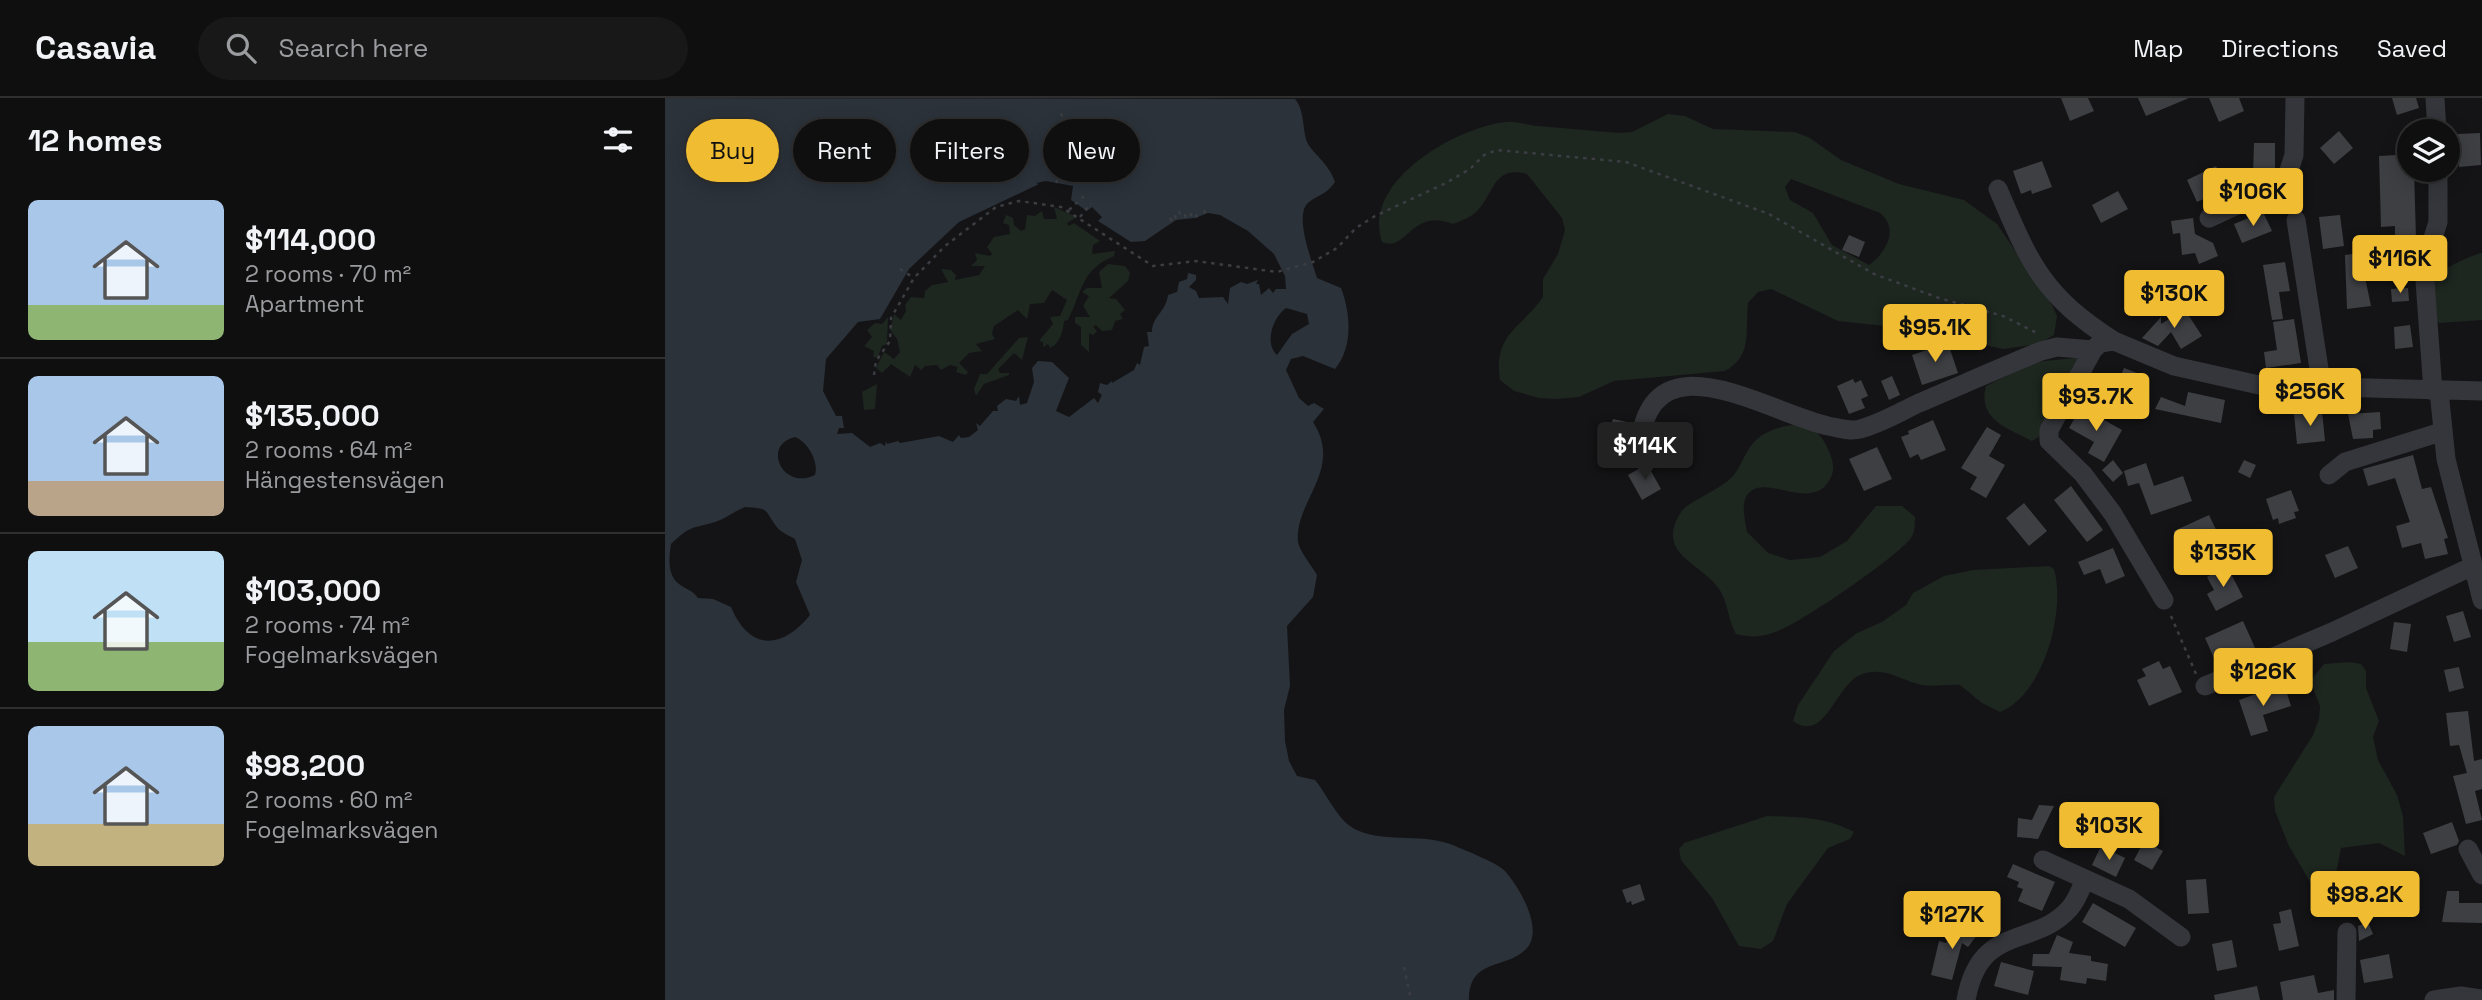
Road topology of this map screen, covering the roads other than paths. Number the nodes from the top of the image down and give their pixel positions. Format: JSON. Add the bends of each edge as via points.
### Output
{"nodes":[{"id":1,"x":2295,"y":98,"type":"edge"},
{"id":2,"x":2435,"y":98,"type":"edge"},
{"id":3,"x":2436,"y":119,"type":"edge"},
{"id":4,"x":2438,"y":182,"type":"edge"},
{"id":5,"x":1998,"y":189,"type":"dead end"},
{"id":6,"x":2209,"y":218,"type":"dead end"},
{"id":7,"x":2296,"y":220,"type":"dead end"},
{"id":8,"x":2114,"y":341,"type":"junction"},
{"id":9,"x":2093,"y":350,"type":"junction"},
{"id":10,"x":2322,"y":388,"type":"junction"},
{"id":11,"x":2436,"y":391,"type":"junction"},
{"id":12,"x":2482,"y":391,"type":"edge"},
{"id":13,"x":2441,"y":432,"type":"junction"},
{"id":14,"x":1639,"y":452,"type":"dead end"},
{"id":15,"x":2329,"y":475,"type":"dead end"},
{"id":16,"x":2473,"y":566,"type":"junction"},
{"id":17,"x":2164,"y":600,"type":"road end"},
{"id":18,"x":2482,"y":600,"type":"edge"},
{"id":19,"x":2206,"y":686,"type":"road end"},
{"id":20,"x":2468,"y":849,"type":"dead end"},
{"id":21,"x":2043,"y":860,"type":"dead end"},
{"id":22,"x":2482,"y":875,"type":"edge"},
{"id":23,"x":2085,"y":879,"type":"junction"},
{"id":24,"x":2347,"y":932,"type":"dead end"},
{"id":25,"x":2181,"y":937,"type":"dead end"},
{"id":26,"x":2482,"y":999,"type":"edge"},
{"id":27,"x":1966,"y":1000,"type":"edge"},
{"id":28,"x":2346,"y":1000,"type":"edge"},
{"id":29,"x":2434,"y":1000,"type":"edge"}],
"edges":[{"from":1,"to":6,"type":"street","via":[[2294,155],[2285,183]]},
{"from":2,"to":3,"type":"street"},
{"from":4,"to":11,"type":"street","via":[[2438,222],[2424,267]]},
{"from":5,"to":8,"type":"street","via":[[2038,275],[2059,302]]},
{"from":7,"to":10,"type":"street"},
{"from":8,"to":9,"type":"street"},
{"from":8,"to":10,"type":"street","via":[[2171,365],[2219,378]]},
{"from":9,"to":14,"type":"street","via":[[2057,347],[2041,351],[1859,429],[1821,424],[1713,387],[1676,388],[1661,393],[1649,406]]},
{"from":9,"to":17,"type":"street","via":[[2049,430],[2049,441],[2083,474],[2117,520]]},
{"from":10,"to":11,"type":"street"},
{"from":11,"to":12,"type":"street"},
{"from":11,"to":13,"type":"street"},
{"from":13,"to":15,"type":"street","via":[[2345,462]]},
{"from":13,"to":16,"type":"street"},
{"from":16,"to":18,"type":"street"},
{"from":16,"to":19,"type":"street"},
{"from":20,"to":22,"type":"street"},
{"from":21,"to":23,"type":"street"},
{"from":23,"to":25,"type":"street","via":[[2129,899]]},
{"from":23,"to":27,"type":"street","via":[[2075,901],[2061,916],[1993,948],[1977,968]]},
{"from":24,"to":28,"type":"street"},
{"from":26,"to":29,"type":"street"}]}
